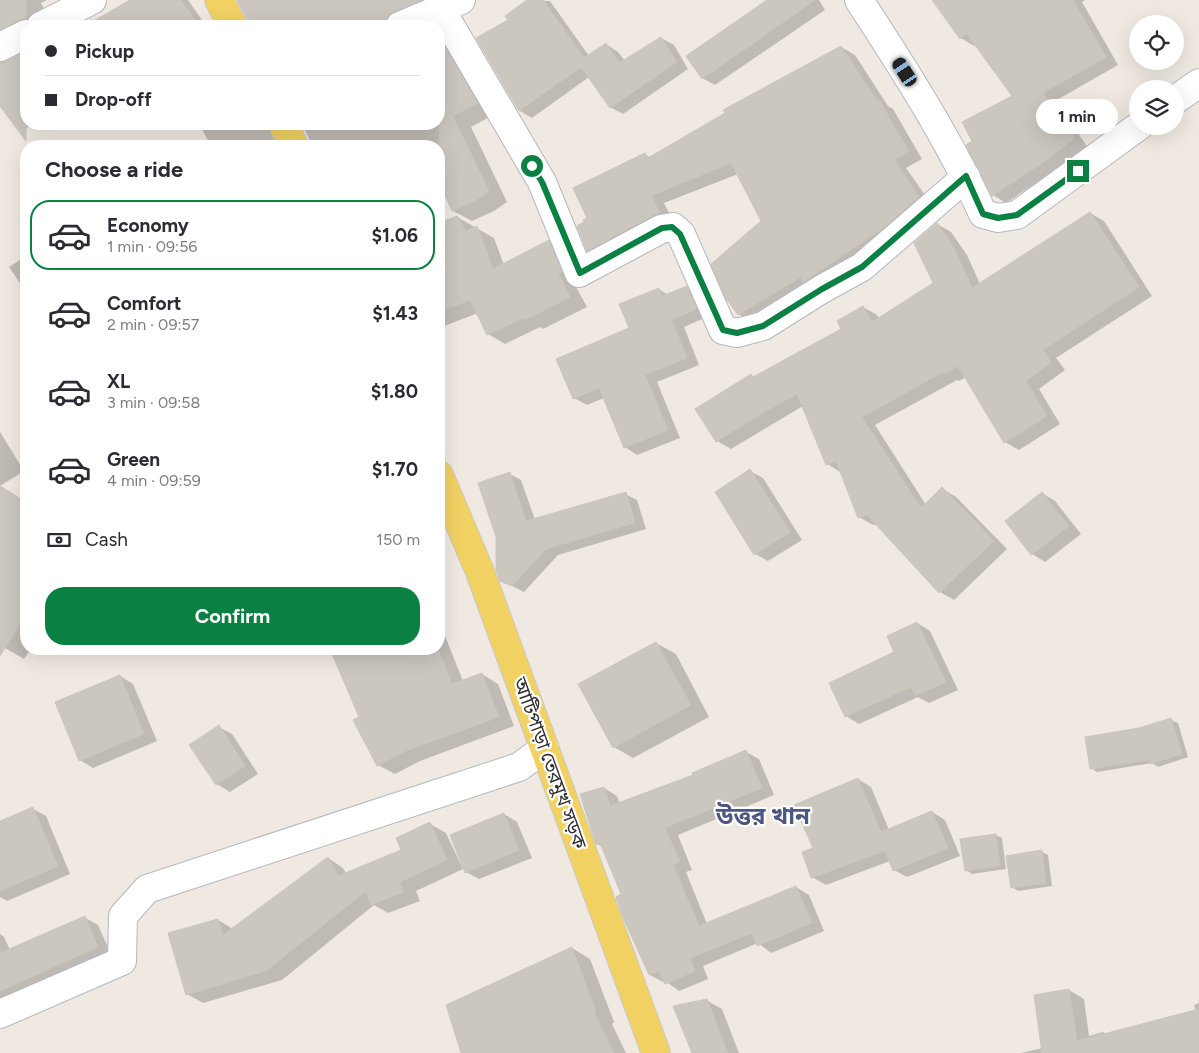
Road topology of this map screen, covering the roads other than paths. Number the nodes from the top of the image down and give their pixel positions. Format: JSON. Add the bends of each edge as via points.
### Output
{"nodes":[{"id":1,"x":92,"y":0,"type":"edge"},
{"id":2,"x":218,"y":0,"type":"edge"},
{"id":3,"x":859,"y":0,"type":"edge"},
{"id":4,"x":450,"y":4,"type":"edge"},
{"id":5,"x":53,"y":20,"type":"edge"},
{"id":6,"x":230,"y":20,"type":"edge"},
{"id":7,"x":414,"y":20,"type":"edge"},
{"id":8,"x":20,"y":37,"type":"edge"},
{"id":9,"x":0,"y":48,"type":"edge"},
{"id":10,"x":1199,"y":83,"type":"edge"},
{"id":11,"x":1184,"y":94,"type":"edge"},
{"id":12,"x":1129,"y":133,"type":"edge"},
{"id":13,"x":966,"y":176,"type":"junction"},
{"id":14,"x":445,"y":489,"type":"edge"},
{"id":15,"x":545,"y":748,"type":"junction"},
{"id":16,"x":0,"y":1014,"type":"edge"},
{"id":17,"x":656,"y":1053,"type":"edge"}],
"edges":[{"from":1,"to":5,"type":"street"},
{"from":2,"to":6,"type":"main road"},
{"from":3,"to":13,"type":"street"},
{"from":4,"to":7,"type":"street"},
{"from":4,"to":13,"type":"street","via":[[542,182],[580,273],[662,228],[672,227],[680,234],[723,330],[737,333],[763,326],[862,267]]},
{"from":8,"to":9,"type":"street"},
{"from":10,"to":11,"type":"street"},
{"from":12,"to":13,"type":"street","via":[[1017,215],[998,218],[983,214]]},
{"from":14,"to":15,"type":"main road","name":"আটিপাড়া তেরমুখ সড়ক","via":[[480,572]]},
{"from":15,"to":16,"type":"street","via":[[519,767],[147,889],[123,916],[122,961]]},
{"from":15,"to":17,"type":"main road","name":"আটিপাড়া তেরমুখ সড়ক"}]}
